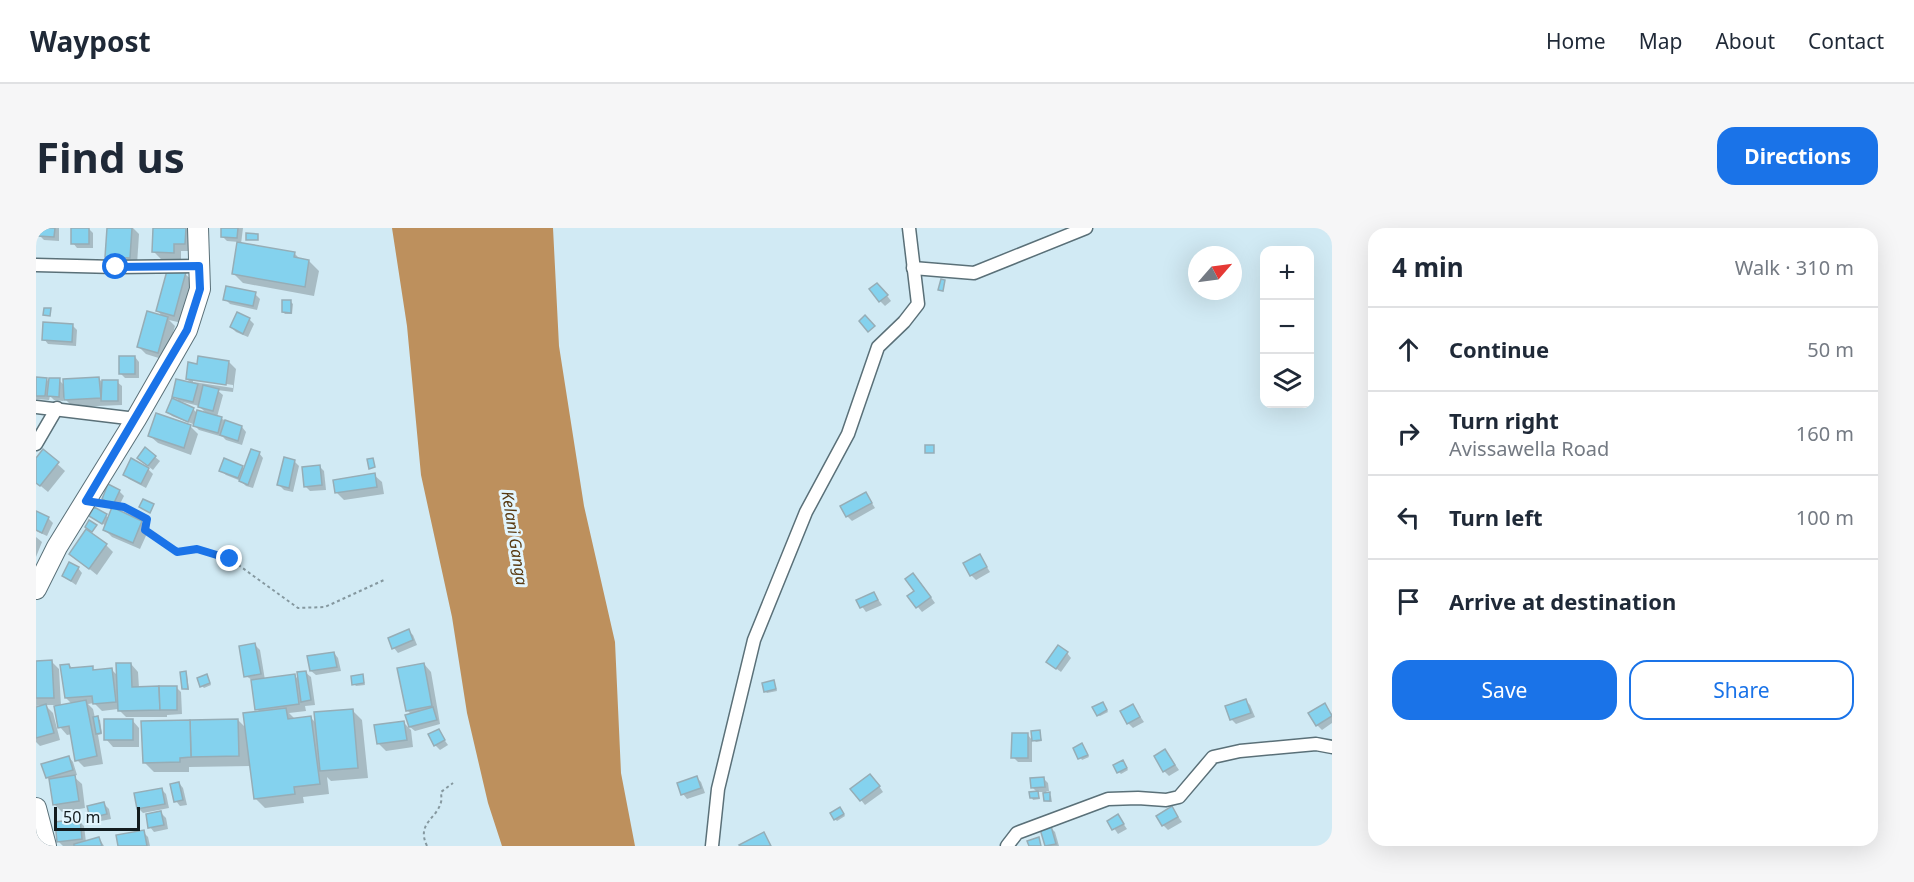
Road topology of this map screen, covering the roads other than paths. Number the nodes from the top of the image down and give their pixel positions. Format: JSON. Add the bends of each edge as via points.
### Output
{"nodes":[{"id":1,"x":198,"y":228,"type":"edge"},
{"id":2,"x":909,"y":228,"type":"edge"},
{"id":3,"x":1086,"y":228,"type":"edge"},
{"id":4,"x":36,"y":265,"type":"edge"},
{"id":5,"x":199,"y":266,"type":"junction"},
{"id":6,"x":913,"y":268,"type":"junction"},
{"id":7,"x":36,"y":407,"type":"edge"},
{"id":8,"x":57,"y":408,"type":"junction"},
{"id":9,"x":136,"y":419,"type":"junction"},
{"id":10,"x":36,"y":444,"type":"edge"},
{"id":11,"x":36,"y":589,"type":"edge"},
{"id":12,"x":1332,"y":747,"type":"edge"},
{"id":13,"x":36,"y":808,"type":"edge"},
{"id":14,"x":46,"y":846,"type":"edge"},
{"id":15,"x":712,"y":846,"type":"edge"},
{"id":16,"x":1007,"y":846,"type":"edge"}],
"edges":[{"from":1,"to":5,"type":"main road"},
{"from":2,"to":6,"type":"street"},
{"from":3,"to":6,"type":"street","via":[[974,273]]},
{"from":4,"to":5,"type":"street"},
{"from":5,"to":9,"type":"main road","via":[[200,289],[187,330]]},
{"from":6,"to":15,"type":"street","via":[[918,303],[878,347],[848,434],[806,512],[754,640],[718,789]]},
{"from":7,"to":8,"type":"street"},
{"from":8,"to":9,"type":"street"},
{"from":8,"to":10,"type":"street"},
{"from":9,"to":11,"type":"main road","via":[[57,547]]},
{"from":12,"to":16,"type":"street","via":[[1316,744],[1213,757],[1179,797],[1108,799],[1017,832]]},
{"from":13,"to":14,"type":"main road"}]}
